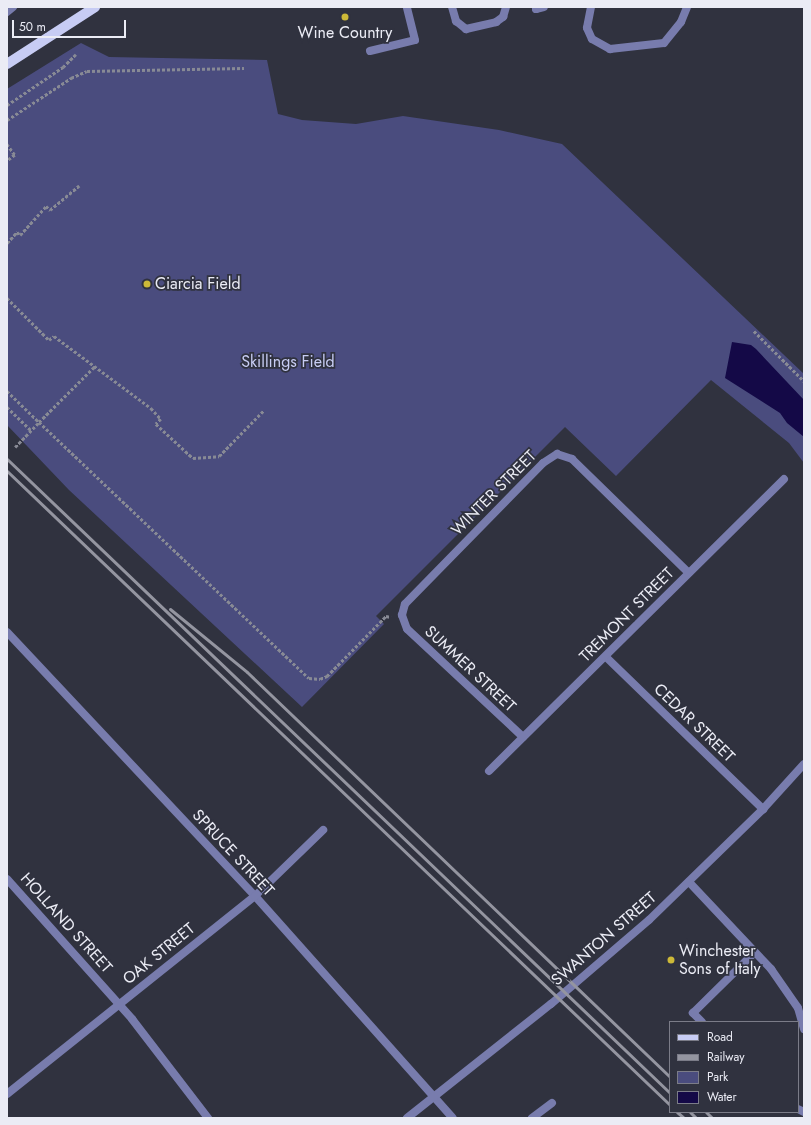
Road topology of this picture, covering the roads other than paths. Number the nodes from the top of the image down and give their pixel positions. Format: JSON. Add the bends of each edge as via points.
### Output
{"nodes":[{"id":1,"x":12,"y":7,"type":"edge"},
{"id":2,"x":94,"y":7,"type":"edge"},
{"id":3,"x":407,"y":7,"type":"edge"},
{"id":4,"x":452,"y":7,"type":"edge"},
{"id":5,"x":506,"y":7,"type":"edge"},
{"id":6,"x":536,"y":7,"type":"edge"},
{"id":7,"x":544,"y":7,"type":"edge"},
{"id":8,"x":591,"y":7,"type":"edge"},
{"id":9,"x":687,"y":7,"type":"edge"},
{"id":10,"x":7,"y":12,"type":"edge"},
{"id":11,"x":370,"y":51,"type":"dead end"},
{"id":12,"x":7,"y":64,"type":"edge"},
{"id":13,"x":784,"y":479,"type":"dead end"},
{"id":14,"x":689,"y":573,"type":"junction"},
{"id":15,"x":402,"y":619,"type":"joint"},
{"id":16,"x":7,"y":632,"type":"edge"},
{"id":17,"x":606,"y":657,"type":"junction"},
{"id":18,"x":523,"y":737,"type":"junction"},
{"id":19,"x":804,"y":764,"type":"edge"},
{"id":20,"x":489,"y":771,"type":"dead end"},
{"id":21,"x":763,"y":809,"type":"junction"},
{"id":22,"x":323,"y":830,"type":"dead end"},
{"id":23,"x":7,"y":879,"type":"edge"},
{"id":24,"x":689,"y":882,"type":"junction"},
{"id":25,"x":255,"y":896,"type":"junction"},
{"id":26,"x":754,"y":953,"type":"junction"},
{"id":27,"x":119,"y":1004,"type":"junction"},
{"id":28,"x":701,"y":1021,"type":"edge"},
{"id":29,"x":804,"y":1029,"type":"edge"},
{"id":30,"x":7,"y":1094,"type":"edge"},
{"id":31,"x":435,"y":1096,"type":"junction"},
{"id":32,"x":552,"y":1103,"type":"dead end"},
{"id":33,"x":208,"y":1118,"type":"edge"},
{"id":34,"x":407,"y":1118,"type":"edge"},
{"id":35,"x":453,"y":1118,"type":"edge"},
{"id":36,"x":532,"y":1118,"type":"edge"}],
"edges":[{"from":1,"to":10,"type":"street"},
{"from":2,"to":12,"type":"main road"},
{"from":3,"to":11,"type":"street","via":[[415,40]]},
{"from":4,"to":5,"type":"street","via":[[456,21],[466,29],[496,22],[503,17]]},
{"from":6,"to":7,"type":"street"},
{"from":8,"to":9,"type":"street","via":[[587,28],[592,39],[610,49],[664,43],[681,22]]},
{"from":13,"to":14,"type":"street","name":"TREMONT STREET"},
{"from":14,"to":15,"type":"street","name":"WINTER STREET","via":[[577,462],[564,454],[557,454],[543,463],[405,604]]},
{"from":14,"to":17,"type":"street","name":"TREMONT STREET"},
{"from":15,"to":18,"type":"street","name":"SUMMER STREET","via":[[407,629]]},
{"from":16,"to":25,"type":"street","name":"SPRUCE STREET"},
{"from":17,"to":18,"type":"street","name":"TREMONT STREET"},
{"from":17,"to":21,"type":"street","name":"CEDAR STREET"},
{"from":18,"to":20,"type":"street","name":"TREMONT STREET"},
{"from":19,"to":21,"type":"street","name":"SWANTON STREET"},
{"from":21,"to":24,"type":"street","name":"SWANTON STREET"},
{"from":22,"to":25,"type":"street","name":"OAK STREET"},
{"from":23,"to":27,"type":"street","name":"HOLLAND STREET"},
{"from":24,"to":26,"type":"street"},
{"from":24,"to":31,"type":"street","name":"SWANTON STREET","via":[[579,981]]},
{"from":25,"to":27,"type":"street","name":"OAK STREET"},
{"from":25,"to":31,"type":"street","name":"SPRUCE STREET"},
{"from":26,"to":28,"type":"street","via":[[693,1013]]},
{"from":26,"to":29,"type":"street","via":[[771,969],[798,1008]]},
{"from":27,"to":30,"type":"street","name":"OAK STREET"},
{"from":27,"to":33,"type":"street","name":"HOLLAND STREET"},
{"from":31,"to":34,"type":"street","name":"SWANTON STREET"},
{"from":31,"to":35,"type":"street","name":"SPRUCE STREET"},
{"from":32,"to":36,"type":"street"}]}
